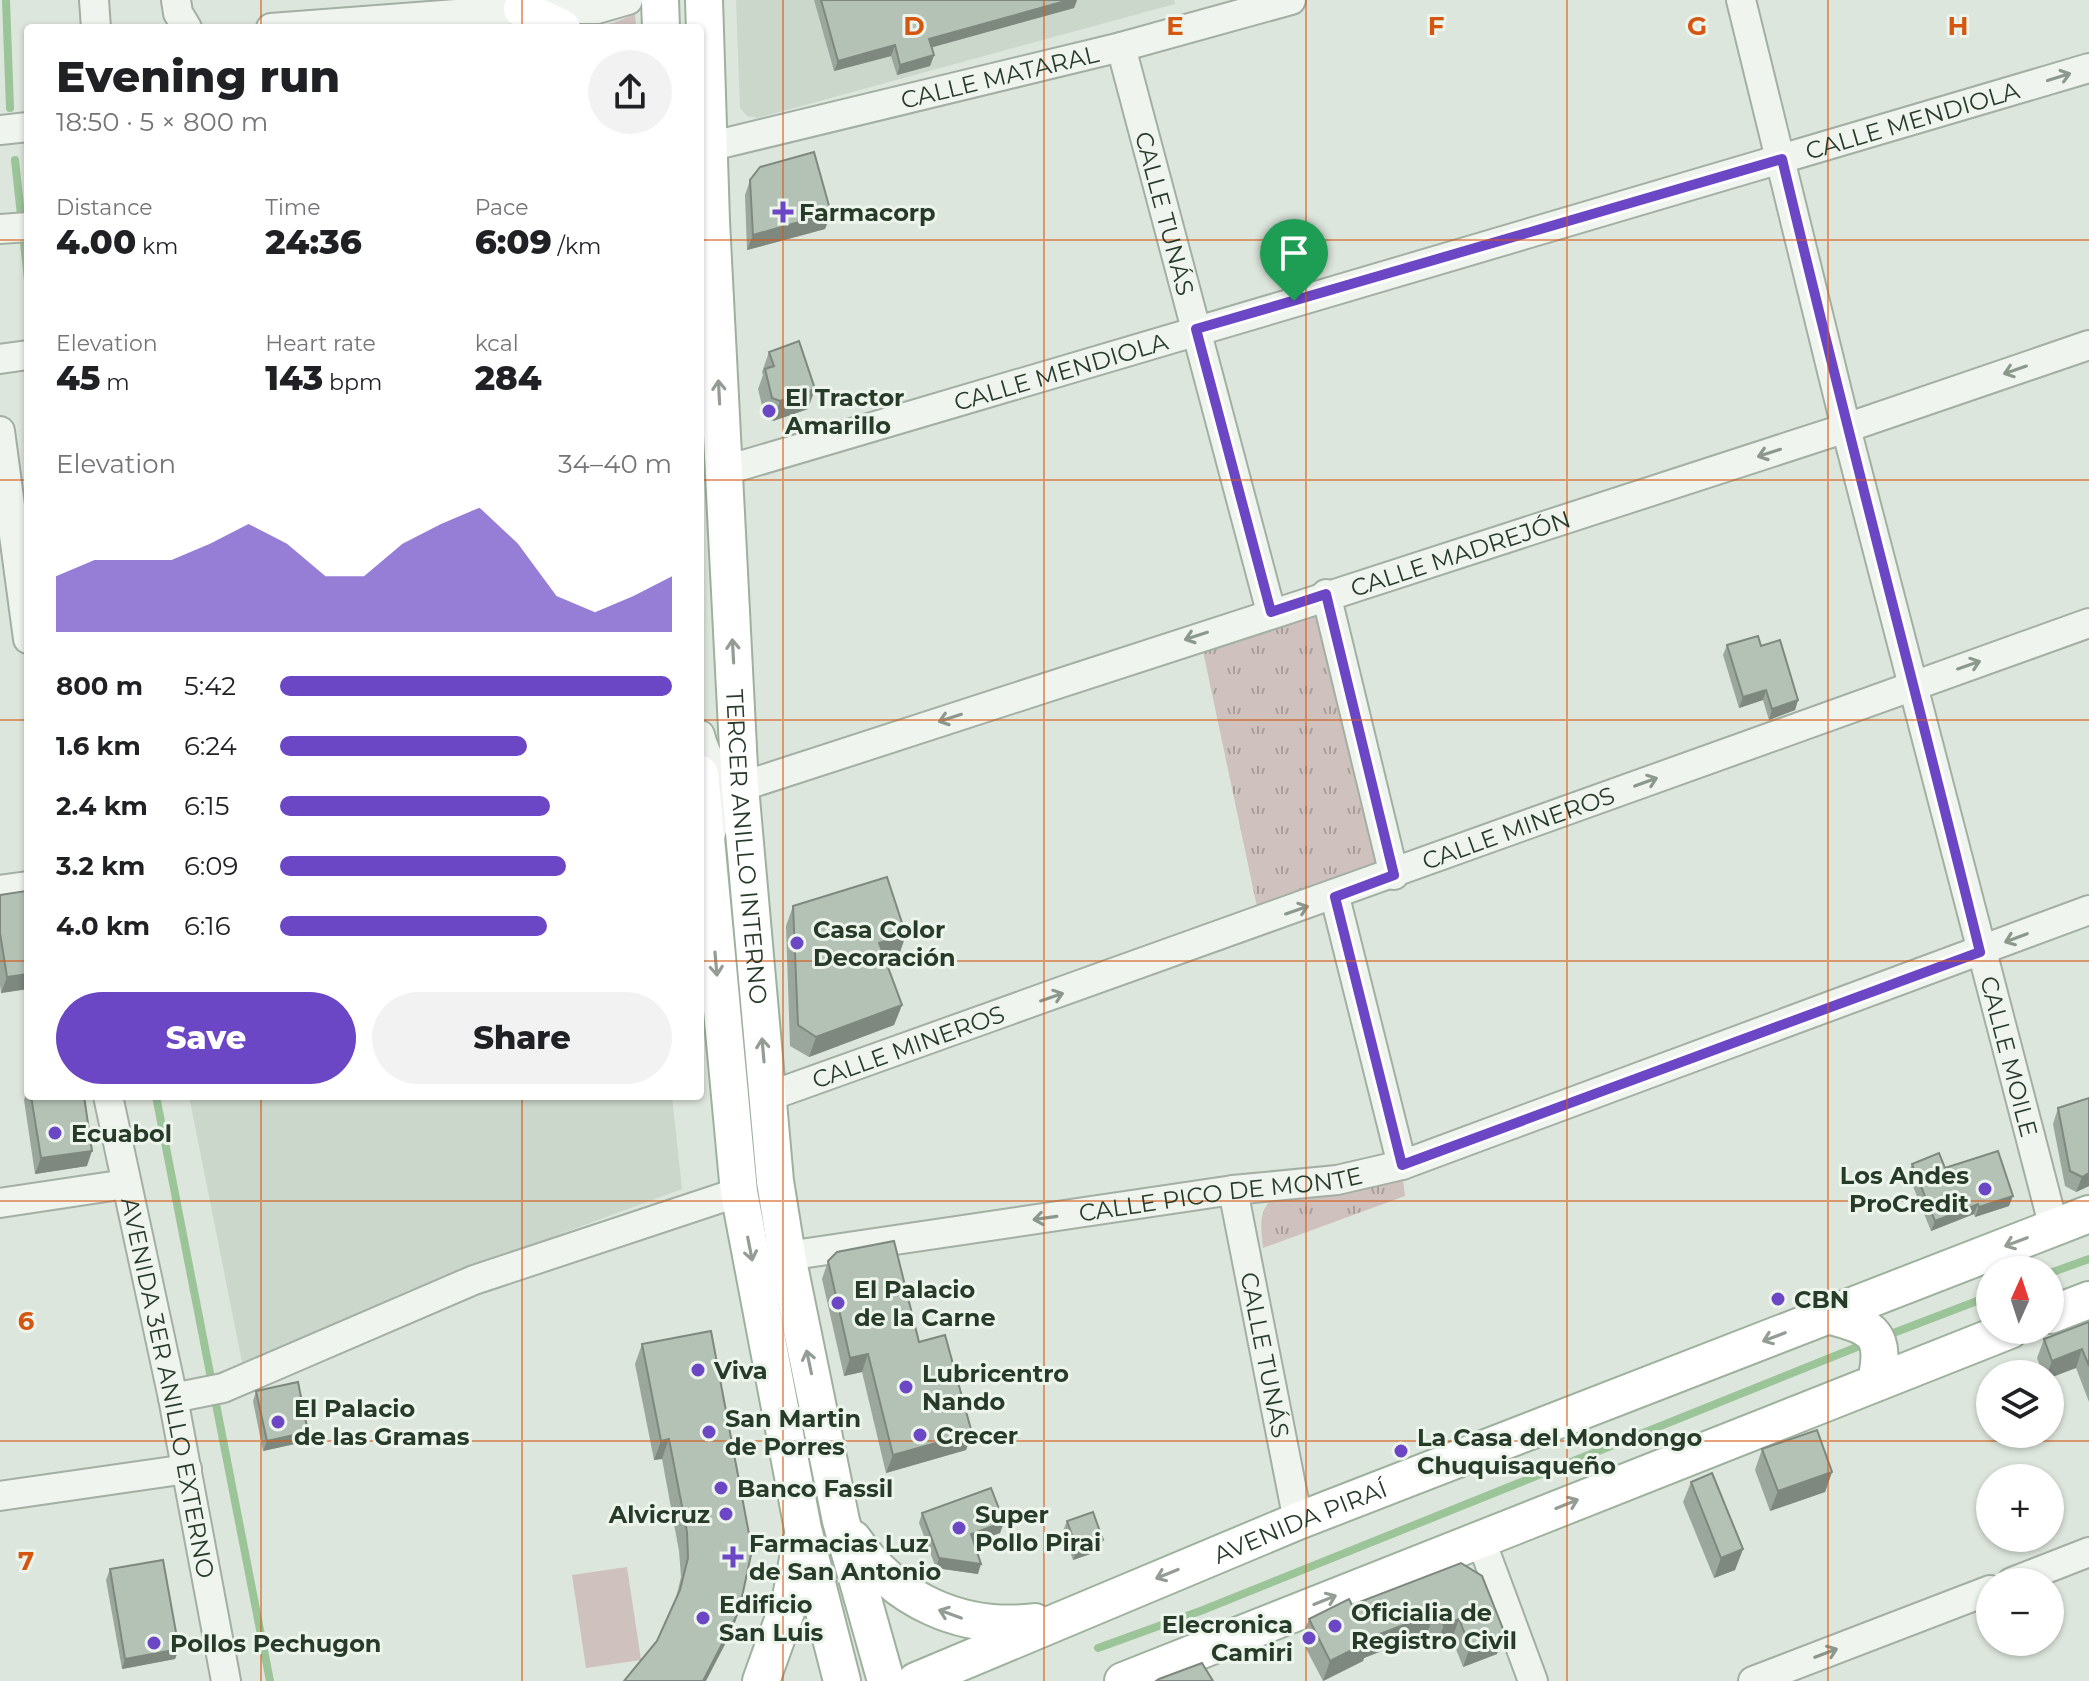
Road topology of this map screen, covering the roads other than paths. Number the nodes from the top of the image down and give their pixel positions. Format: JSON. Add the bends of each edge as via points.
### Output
{"nodes":[{"id":1,"x":94,"y":0,"type":"edge"},
{"id":2,"x":176,"y":0,"type":"edge"},
{"id":3,"x":628,"y":0,"type":"edge"},
{"id":4,"x":660,"y":0,"type":"edge"},
{"id":5,"x":704,"y":0,"type":"edge"},
{"id":6,"x":1291,"y":0,"type":"edge"},
{"id":7,"x":1741,"y":0,"type":"edge"},
{"id":8,"x":477,"y":6,"type":"edge"},
{"id":9,"x":522,"y":9,"type":"joint"},
{"id":10,"x":568,"y":12,"type":"edge"},
{"id":11,"x":96,"y":24,"type":"edge"},
{"id":12,"x":185,"y":24,"type":"edge"},
{"id":13,"x":308,"y":24,"type":"edge"},
{"id":14,"x":661,"y":24,"type":"edge"},
{"id":15,"x":1121,"y":47,"type":"junction"},
{"id":16,"x":2089,"y":68,"type":"edge"},
{"id":17,"x":24,"y":127,"type":"edge"},
{"id":18,"x":0,"y":130,"type":"edge"},
{"id":19,"x":708,"y":147,"type":"junction"},
{"id":20,"x":1782,"y":159,"type":"junction"},
{"id":21,"x":24,"y":227,"type":"edge"},
{"id":22,"x":0,"y":229,"type":"edge"},
{"id":23,"x":1196,"y":329,"type":"junction"},
{"id":24,"x":2089,"y":345,"type":"edge"},
{"id":25,"x":1846,"y":428,"type":"junction"},
{"id":26,"x":0,"y":431,"type":"edge"},
{"id":27,"x":723,"y":471,"type":"junction"},
{"id":28,"x":1326,"y":594,"type":"junction"},
{"id":29,"x":11,"y":598,"type":"edge"},
{"id":30,"x":1271,"y":612,"type":"junction"},
{"id":31,"x":2089,"y":623,"type":"edge"},
{"id":32,"x":24,"y":629,"type":"edge"},
{"id":33,"x":1915,"y":683,"type":"junction"},
{"id":34,"x":704,"y":749,"type":"edge"},
{"id":35,"x":740,"y":787,"type":"junction"},
{"id":36,"x":704,"y":820,"type":"edge"},
{"id":37,"x":707,"y":855,"type":"junction"},
{"id":38,"x":1394,"y":875,"type":"junction"},
{"id":39,"x":24,"y":887,"type":"edge"},
{"id":40,"x":0,"y":890,"type":"edge"},
{"id":41,"x":1335,"y":897,"type":"junction"},
{"id":42,"x":2089,"y":910,"type":"edge"},
{"id":43,"x":706,"y":916,"type":"edge"},
{"id":44,"x":1980,"y":952,"type":"junction"},
{"id":45,"x":767,"y":1097,"type":"junction"},
{"id":46,"x":728,"y":1099,"type":"junction"},
{"id":47,"x":109,"y":1100,"type":"edge"},
{"id":48,"x":1402,"y":1165,"type":"junction"},
{"id":49,"x":775,"y":1181,"type":"junction"},
{"id":50,"x":126,"y":1184,"type":"junction"},
{"id":51,"x":1233,"y":1190,"type":"junction"},
{"id":52,"x":739,"y":1192,"type":"junction"},
{"id":53,"x":0,"y":1203,"type":"edge"},
{"id":54,"x":2089,"y":1214,"type":"edge"},
{"id":55,"x":2054,"y":1228,"type":"junction"},
{"id":56,"x":787,"y":1256,"type":"junction"},
{"id":57,"x":1892,"y":1299,"type":"junction"},
{"id":58,"x":2089,"y":1300,"type":"edge"},
{"id":59,"x":2064,"y":1310,"type":"edge"},
{"id":60,"x":1840,"y":1318,"type":"junction"},
{"id":61,"x":1976,"y":1341,"type":"edge"},
{"id":62,"x":1898,"y":1365,"type":"junction"},
{"id":63,"x":181,"y":1397,"type":"junction"},
{"id":64,"x":187,"y":1469,"type":"junction"},
{"id":65,"x":0,"y":1496,"type":"edge"},
{"id":66,"x":841,"y":1521,"type":"junction"},
{"id":67,"x":1298,"y":1521,"type":"junction"},
{"id":68,"x":803,"y":1529,"type":"junction"},
{"id":69,"x":1480,"y":1538,"type":"junction"},
{"id":70,"x":2089,"y":1552,"type":"edge"},
{"id":71,"x":2048,"y":1568,"type":"edge"},
{"id":72,"x":1976,"y":1595,"type":"edge"},
{"id":73,"x":1054,"y":1620,"type":"junction"},
{"id":74,"x":226,"y":1681,"type":"edge"},
{"id":75,"x":761,"y":1681,"type":"edge"},
{"id":76,"x":842,"y":1681,"type":"edge"},
{"id":77,"x":886,"y":1681,"type":"edge"},
{"id":78,"x":916,"y":1681,"type":"edge"},
{"id":79,"x":1123,"y":1681,"type":"edge"},
{"id":80,"x":1533,"y":1681,"type":"edge"},
{"id":81,"x":1753,"y":1681,"type":"edge"}],
"edges":[{"from":1,"to":11,"type":"street"},
{"from":2,"to":12,"type":"street"},
{"from":3,"to":10,"type":"street"},
{"from":4,"to":14,"type":"main road"},
{"from":5,"to":19,"type":"main road","name":"TERCER ANILLO INTERNO"},
{"from":6,"to":15,"type":"street","name":"CALLE MATARAL"},
{"from":7,"to":20,"type":"street","name":"CALLE MOILE"},
{"from":8,"to":9,"type":"street"},
{"from":8,"to":13,"type":"street"},
{"from":9,"to":10,"type":"main road"},
{"from":15,"to":19,"type":"street","name":"CALLE MATARAL"},
{"from":15,"to":23,"type":"street","name":"CALLE TUNÁS"},
{"from":20,"to":16,"type":"street","name":"CALLE MENDIOLA","one_way":true},
{"from":17,"to":18,"type":"street"},
{"from":27,"to":19,"type":"main road","name":"TERCER ANILLO INTERNO","one_way":true},
{"from":20,"to":23,"type":"street","name":"CALLE MENDIOLA"},
{"from":20,"to":25,"type":"street","name":"CALLE MOILE"},
{"from":21,"to":22,"type":"street"},
{"from":23,"to":27,"type":"street","name":"CALLE MENDIOLA"},
{"from":23,"to":30,"type":"street","name":"CALLE TUNÁS"},
{"from":24,"to":25,"type":"street","name":"CALLE MADREJÓN","one_way":true},
{"from":25,"to":28,"type":"street","name":"CALLE MADREJÓN","one_way":true},
{"from":25,"to":33,"type":"street","name":"CALLE MOILE"},
{"from":26,"to":29,"type":"street"},
{"from":35,"to":27,"type":"main road","name":"TERCER ANILLO INTERNO","one_way":true},
{"from":28,"to":30,"type":"street","name":"CALLE MADREJÓN"},
{"from":28,"to":38,"type":"street"},
{"from":29,"to":32,"type":"street"},
{"from":30,"to":35,"type":"street","name":"CALLE MADREJÓN","one_way":true},
{"from":33,"to":31,"type":"street","name":"CALLE MINEROS","one_way":true},
{"from":38,"to":33,"type":"street","name":"CALLE MINEROS","one_way":true},
{"from":33,"to":44,"type":"street","name":"CALLE MOILE"},
{"from":34,"to":35,"type":"street","via":[[721,776]]},
{"from":35,"to":37,"type":"street","via":[[716,816]]},
{"from":45,"to":35,"type":"main road","name":"TERCER ANILLO INTERNO","one_way":true},
{"from":36,"to":37,"type":"main road","name":"TERCER ANILLO INTERNO"},
{"from":37,"to":43,"type":"main road","name":"TERCER ANILLO INTERNO"},
{"from":38,"to":41,"type":"street","name":"CALLE MINEROS"},
{"from":39,"to":40,"type":"street"},
{"from":45,"to":41,"type":"street","name":"CALLE MINEROS","one_way":true},
{"from":41,"to":48,"type":"street"},
{"from":42,"to":44,"type":"street","name":"CALLE PICO DE MONTE","one_way":true},
{"from":43,"to":46,"type":"main road","name":"TERCER ANILLO INTERNO","one_way":true},
{"from":44,"to":48,"type":"street","name":"CALLE PICO DE MONTE"},
{"from":44,"to":55,"type":"street","name":"CALLE MOILE"},
{"from":45,"to":49,"type":"main road","name":"TERCER ANILLO INTERNO"},
{"from":46,"to":49,"type":"main road","via":[[749,1099]]},
{"from":46,"to":52,"type":"main road","name":"TERCER ANILLO INTERNO"},
{"from":47,"to":50,"type":"street","name":"AVENIDA 3ER ANILLO EXTERNO"},
{"from":48,"to":51,"type":"street","name":"CALLE PICO DE MONTE","via":[[1337,1180]]},
{"from":49,"to":56,"type":"main road","name":"TERCER ANILLO INTERNO"},
{"from":50,"to":53,"type":"street"},
{"from":50,"to":63,"type":"street","name":"AVENIDA 3ER ANILLO EXTERNO"},
{"from":51,"to":56,"type":"street","name":"CALLE PICO DE MONTE","one_way":true},
{"from":51,"to":67,"type":"street","name":"CALLE TUNÁS"},
{"from":52,"to":63,"type":"street","via":[[474,1280],[223,1388]]},
{"from":52,"to":68,"type":"main road","name":"TERCER ANILLO INTERNO","one_way":true},
{"from":54,"to":55,"type":"main road","name":"AVENIDA PIRAÍ"},
{"from":55,"to":57,"type":"main road","name":"AVENIDA PIRAÍ","one_way":true},
{"from":66,"to":56,"type":"main road","name":"TERCER ANILLO INTERNO","one_way":true},
{"from":57,"to":60,"type":"main road","name":"AVENIDA PIRAÍ"},
{"from":57,"to":62,"type":"main road","via":[[1885,1323],[1897,1347]]},
{"from":58,"to":59,"type":"main road"},
{"from":60,"to":62,"type":"main road","via":[[1863,1324]]},
{"from":60,"to":67,"type":"main road","name":"AVENIDA PIRAÍ","one_way":true},
{"from":61,"to":62,"type":"main road"},
{"from":69,"to":62,"type":"main road","one_way":true},
{"from":63,"to":64,"type":"street","name":"AVENIDA 3ER ANILLO EXTERNO"},
{"from":64,"to":65,"type":"street"},
{"from":64,"to":74,"type":"street","name":"AVENIDA 3ER ANILLO EXTERNO"},
{"from":73,"to":66,"type":"main road","one_way":true,"via":[[991,1624],[954,1617],[908,1596],[869,1563]]},
{"from":66,"to":77,"type":"main road","name":"TERCER ANILLO INTERNO"},
{"from":67,"to":73,"type":"main road","name":"AVENIDA PIRAÍ","one_way":true},
{"from":68,"to":75,"type":"main road","via":[[791,1598]]},
{"from":68,"to":76,"type":"main road","name":"TERCER ANILLO INTERNO"},
{"from":79,"to":69,"type":"main road","one_way":true},
{"from":69,"to":80,"type":"street"},
{"from":70,"to":71,"type":"street"},
{"from":81,"to":72,"type":"street","one_way":true},
{"from":73,"to":78,"type":"main road","name":"AVENIDA PIRAÍ"}]}
